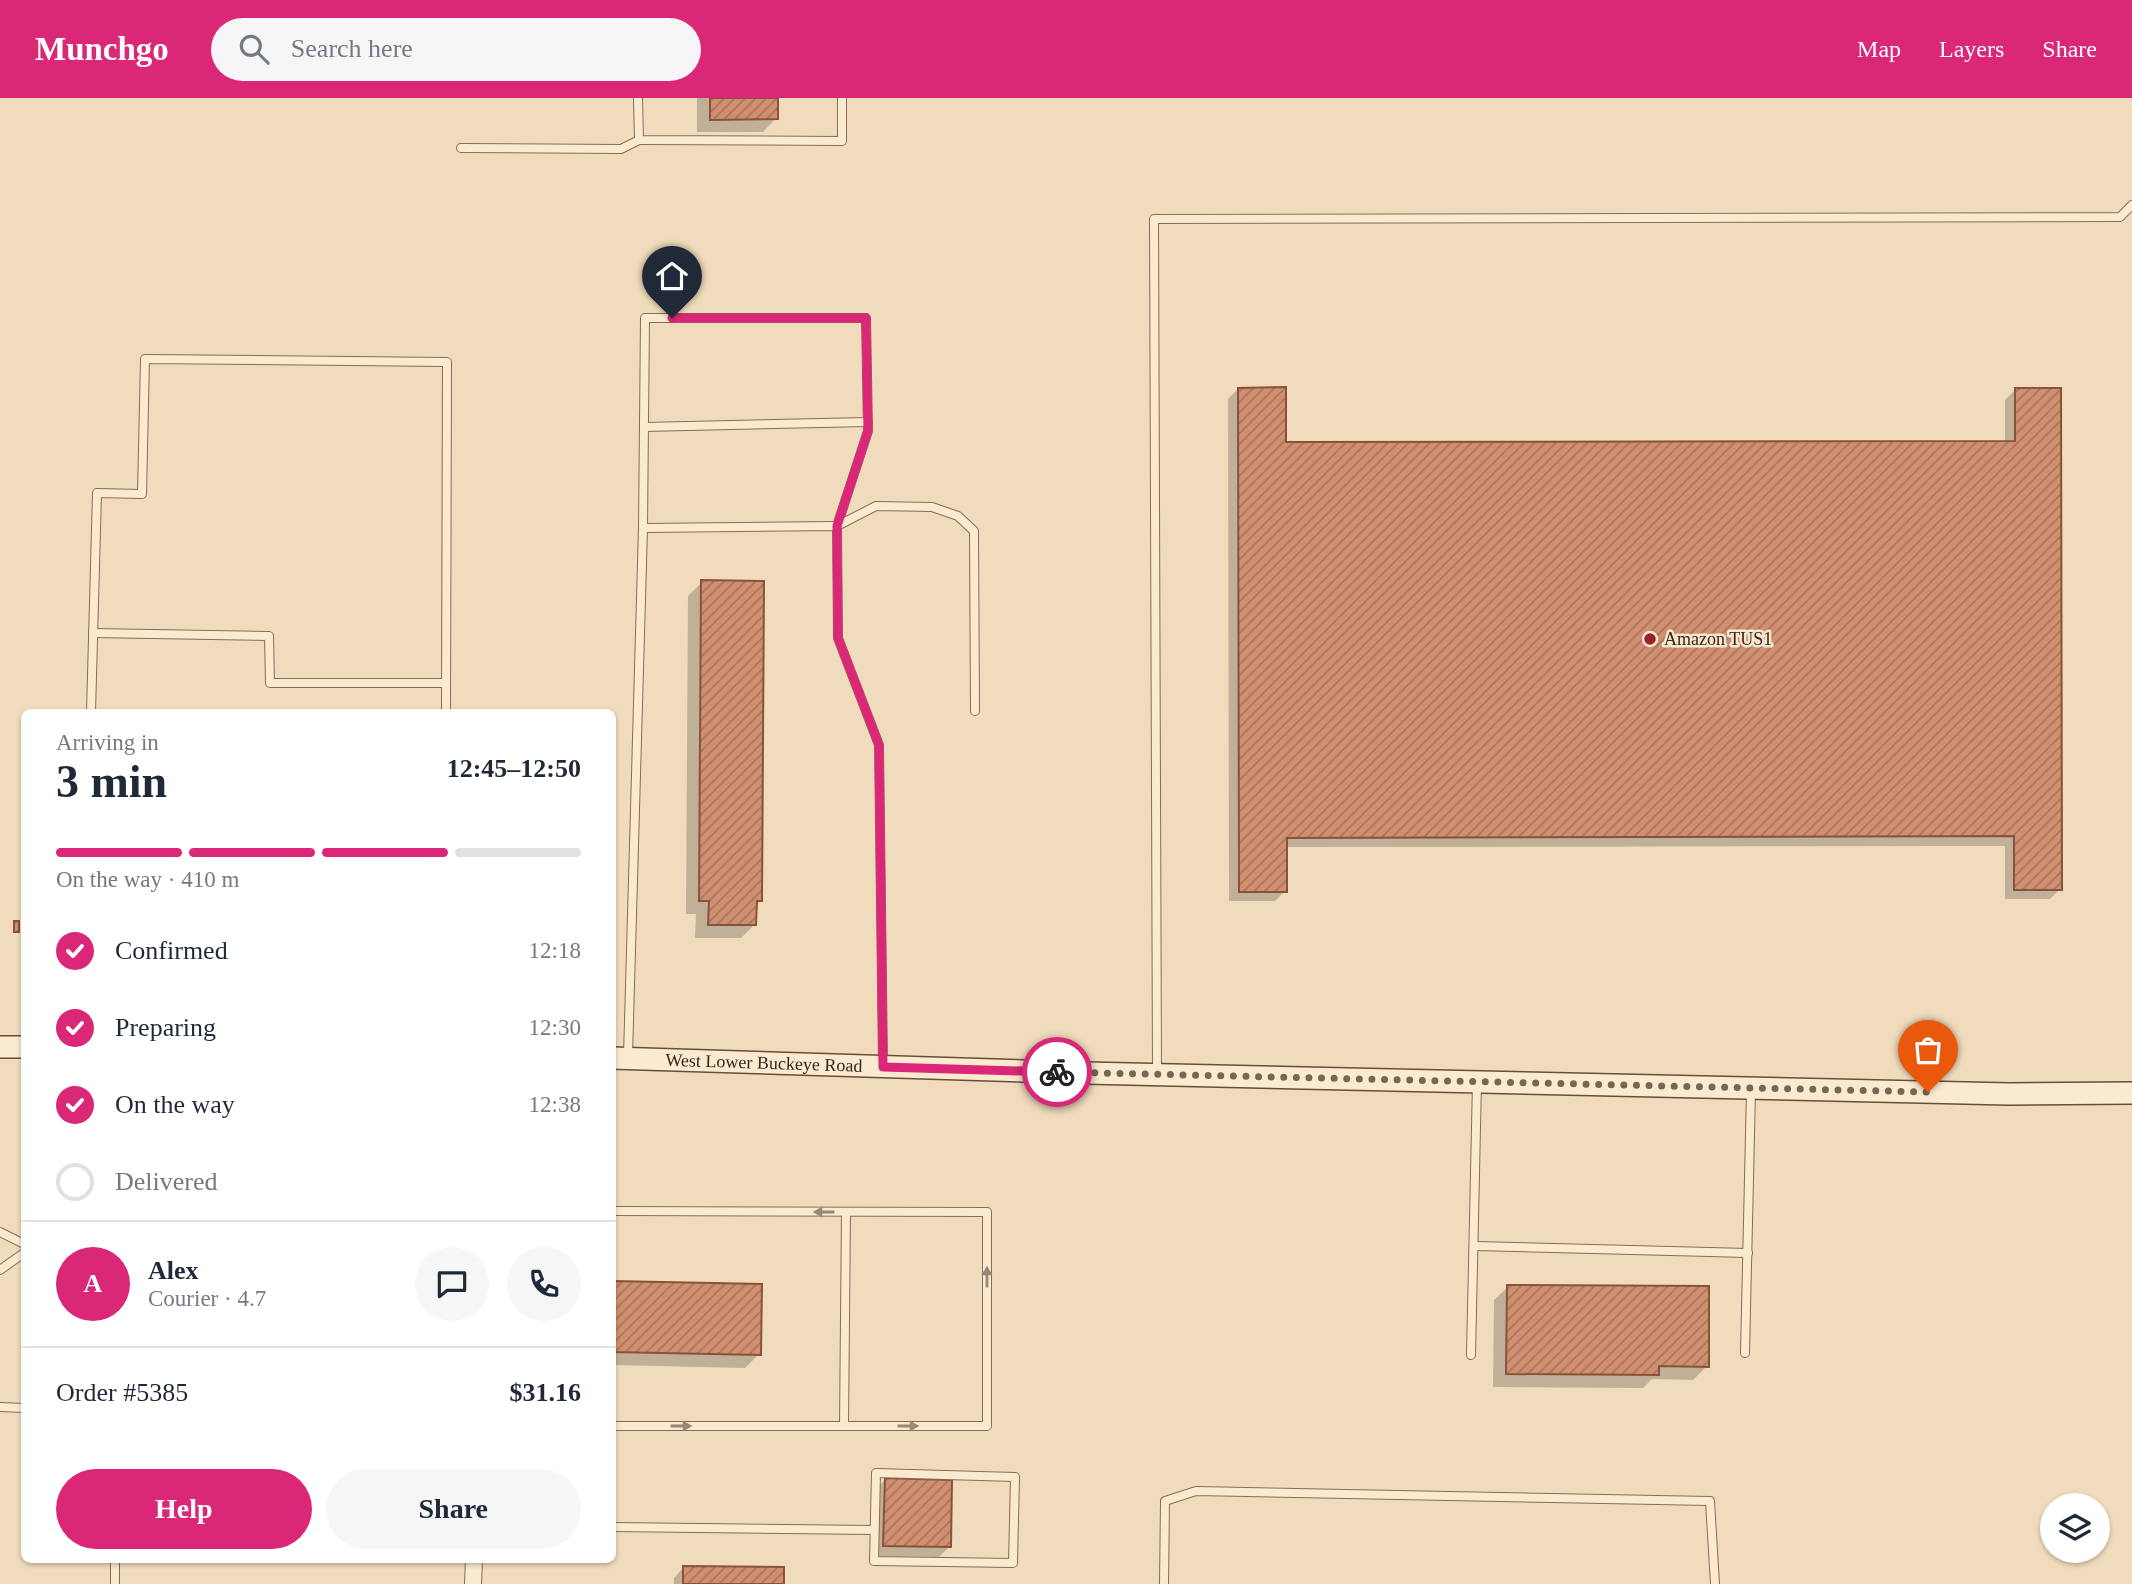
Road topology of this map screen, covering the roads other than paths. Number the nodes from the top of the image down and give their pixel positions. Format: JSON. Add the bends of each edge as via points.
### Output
{"nodes":[{"id":1,"x":638,"y":98,"type":"edge"},
{"id":2,"x":842,"y":98,"type":"edge"},
{"id":3,"x":639,"y":140,"type":"junction"},
{"id":4,"x":461,"y":148,"type":"dead end"},
{"id":5,"x":2132,"y":205,"type":"edge"},
{"id":6,"x":868,"y":422,"type":"junction"},
{"id":7,"x":644,"y":427,"type":"junction"},
{"id":8,"x":837,"y":526,"type":"junction"},
{"id":9,"x":643,"y":528,"type":"junction"},
{"id":10,"x":93,"y":633,"type":"junction"},
{"id":11,"x":446,"y":683,"type":"junction"},
{"id":12,"x":90,"y":709,"type":"edge"},
{"id":13,"x":446,"y":709,"type":"edge"},
{"id":14,"x":975,"y":711,"type":"dead end"},
{"id":15,"x":0,"y":1047,"type":"edge"},
{"id":16,"x":21,"y":1047,"type":"edge"},
{"id":17,"x":620,"y":1059,"type":"edge"},
{"id":18,"x":883,"y":1067,"type":"junction"},
{"id":19,"x":1157,"y":1074,"type":"junction"},
{"id":20,"x":1477,"y":1082,"type":"junction"},
{"id":21,"x":1751,"y":1088,"type":"junction"},
{"id":22,"x":2132,"y":1093,"type":"edge"},
{"id":23,"x":616,"y":1211,"type":"edge"},
{"id":24,"x":846,"y":1212,"type":"junction"},
{"id":25,"x":0,"y":1232,"type":"edge"},
{"id":26,"x":21,"y":1242,"type":"edge"},
{"id":27,"x":1474,"y":1246,"type":"junction"},
{"id":28,"x":1748,"y":1253,"type":"junction"},
{"id":29,"x":21,"y":1255,"type":"edge"},
{"id":30,"x":0,"y":1270,"type":"edge"},
{"id":31,"x":1745,"y":1353,"type":"dead end"},
{"id":32,"x":1471,"y":1355,"type":"dead end"},
{"id":33,"x":0,"y":1407,"type":"edge"},
{"id":34,"x":21,"y":1408,"type":"edge"},
{"id":35,"x":616,"y":1426,"type":"edge"},
{"id":36,"x":844,"y":1426,"type":"junction"},
{"id":37,"x":616,"y":1527,"type":"edge"},
{"id":38,"x":874,"y":1530,"type":"junction"},
{"id":39,"x":115,"y":1563,"type":"edge"},
{"id":40,"x":474,"y":1563,"type":"edge"},
{"id":41,"x":115,"y":1584,"type":"edge"},
{"id":42,"x":473,"y":1584,"type":"edge"},
{"id":43,"x":1164,"y":1584,"type":"edge"},
{"id":44,"x":1715,"y":1584,"type":"edge"}],
"edges":[{"from":1,"to":3,"type":"lane"},
{"from":2,"to":3,"type":"lane","via":[[842,141]]},
{"from":3,"to":4,"type":"lane","via":[[621,149]]},
{"from":5,"to":19,"type":"lane","via":[[2120,217],[1154,219]]},
{"from":6,"to":7,"type":"lane"},
{"from":6,"to":7,"type":"lane","via":[[866,318],[645,318]]},
{"from":6,"to":8,"type":"lane"},
{"from":7,"to":9,"type":"lane"},
{"from":8,"to":9,"type":"lane"},
{"from":8,"to":14,"type":"lane","via":[[876,506],[932,507],[958,516],[974,531]]},
{"from":8,"to":18,"type":"lane","via":[[838,638],[879,745]]},
{"from":9,"to":17,"type":"lane"},
{"from":10,"to":11,"type":"lane","via":[[269,636],[270,683]]},
{"from":10,"to":11,"type":"lane","via":[[97,494],[142,494],[145,359],[447,362]]},
{"from":10,"to":12,"type":"lane"},
{"from":11,"to":13,"type":"lane"},
{"from":15,"to":16,"type":"main road"},
{"from":17,"to":18,"type":"main road","name":"West Lower Buckeye Road"},
{"from":18,"to":19,"type":"main road","name":"West Lower Buckeye Road"},
{"from":19,"to":20,"type":"main road","name":"West Lower Buckeye Road"},
{"from":20,"to":21,"type":"main road","name":"West Lower Buckeye Road"},
{"from":20,"to":27,"type":"lane"},
{"from":21,"to":22,"type":"main road","name":"West Lower Buckeye Road"},
{"from":21,"to":28,"type":"lane"},
{"from":24,"to":23,"type":"lane","one_way":true},
{"from":24,"to":36,"type":"lane"},
{"from":36,"to":24,"type":"lane","one_way":true,"via":[[987,1426],[987,1212]]},
{"from":25,"to":26,"type":"lane"},
{"from":27,"to":28,"type":"lane"},
{"from":27,"to":32,"type":"lane"},
{"from":28,"to":31,"type":"lane"},
{"from":29,"to":30,"type":"lane"},
{"from":33,"to":34,"type":"lane"},
{"from":35,"to":36,"type":"lane","one_way":true},
{"from":37,"to":38,"type":"lane"},
{"from":38,"to":38,"type":"lane","via":[[876,1473],[1015,1477],[1013,1563],[874,1561]]},
{"from":39,"to":41,"type":"lane"},
{"from":40,"to":42,"type":"street"},
{"from":43,"to":44,"type":"lane","via":[[1165,1501],[1196,1491],[1710,1501]]}]}
